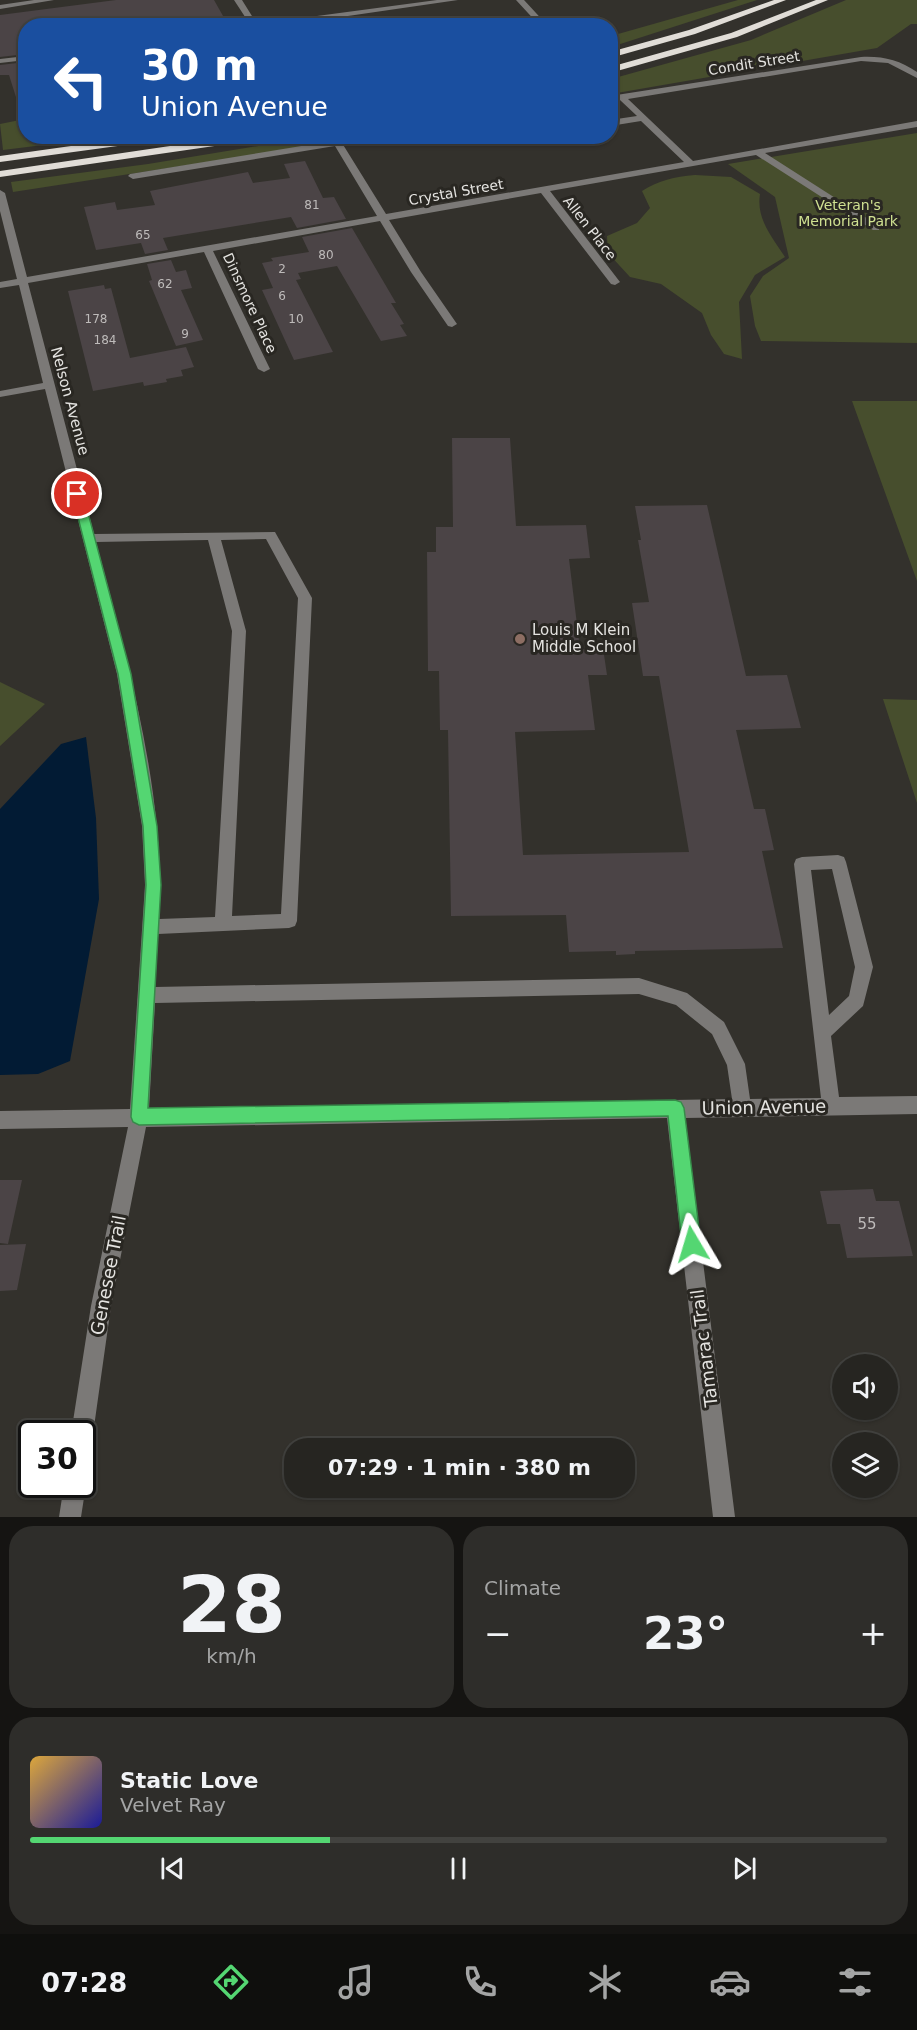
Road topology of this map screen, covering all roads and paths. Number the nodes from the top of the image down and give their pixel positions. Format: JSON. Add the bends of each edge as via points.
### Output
{"nodes":[{"id":1,"x":50,"y":0,"type":"edge"},
{"id":2,"x":238,"y":0,"type":"edge"},
{"id":3,"x":453,"y":0,"type":"edge"},
{"id":4,"x":520,"y":0,"type":"edge"},
{"id":5,"x":782,"y":0,"type":"edge"},
{"id":6,"x":824,"y":0,"type":"edge"},
{"id":7,"x":0,"y":6,"type":"edge"},
{"id":8,"x":250,"y":18,"type":"edge"},
{"id":9,"x":317,"y":18,"type":"edge"},
{"id":10,"x":537,"y":18,"type":"edge"},
{"id":11,"x":618,"y":53,"type":"edge"},
{"id":12,"x":18,"y":59,"type":"edge"},
{"id":13,"x":0,"y":62,"type":"edge"},
{"id":14,"x":618,"y":68,"type":"edge"},
{"id":15,"x":917,"y":76,"type":"edge"},
{"id":16,"x":622,"y":97,"type":"junction"},
{"id":17,"x":618,"y":98,"type":"edge"},
{"id":18,"x":642,"y":118,"type":"junction"},
{"id":19,"x":618,"y":122,"type":"edge"},
{"id":20,"x":917,"y":124,"type":"edge"},
{"id":21,"x":110,"y":144,"type":"edge"},
{"id":22,"x":208,"y":144,"type":"edge"},
{"id":23,"x":332,"y":144,"type":"edge"},
{"id":24,"x":339,"y":144,"type":"edge"},
{"id":25,"x":757,"y":152,"type":"junction"},
{"id":26,"x":0,"y":159,"type":"edge"},
{"id":27,"x":690,"y":164,"type":"junction"},
{"id":28,"x":0,"y":174,"type":"edge"},
{"id":29,"x":133,"y":176,"type":"dead end"},
{"id":30,"x":544,"y":190,"type":"junction"},
{"id":31,"x":0,"y":194,"type":"edge"},
{"id":32,"x":384,"y":219,"type":"junction"},
{"id":33,"x":876,"y":228,"type":"dead end"},
{"id":34,"x":208,"y":250,"type":"junction"},
{"id":35,"x":21,"y":282,"type":"junction"},
{"id":36,"x":615,"y":282,"type":"dead end"},
{"id":37,"x":0,"y":285,"type":"edge"},
{"id":38,"x":452,"y":324,"type":"dead end"},
{"id":39,"x":264,"y":369,"type":"dead end"},
{"id":40,"x":48,"y":385,"type":"junction"},
{"id":41,"x":0,"y":394,"type":"edge"},
{"id":42,"x":213,"y":536,"type":"junction"},
{"id":43,"x":89,"y":538,"type":"junction"},
{"id":44,"x":223,"y":924,"type":"junction"},
{"id":45,"x":152,"y":927,"type":"junction"},
{"id":46,"x":148,"y":995,"type":"junction"},
{"id":47,"x":822,"y":1033,"type":"junction"},
{"id":48,"x":917,"y":1105,"type":"edge"},
{"id":49,"x":831,"y":1106,"type":"junction"},
{"id":50,"x":742,"y":1107,"type":"junction"},
{"id":51,"x":675,"y":1108,"type":"junction"},
{"id":52,"x":139,"y":1117,"type":"junction"},
{"id":53,"x":0,"y":1120,"type":"edge"},
{"id":54,"x":84,"y":1420,"type":"edge"},
{"id":55,"x":73,"y":1498,"type":"edge"},
{"id":56,"x":70,"y":1517,"type":"edge"},
{"id":57,"x":724,"y":1517,"type":"edge"}],
"edges":[{"from":1,"to":7,"type":"street"},
{"from":2,"to":8,"type":"street"},
{"from":3,"to":9,"type":"street"},
{"from":4,"to":10,"type":"street"},
{"from":5,"to":11,"type":"highway"},
{"from":6,"to":14,"type":"highway","via":[[734,35]]},
{"from":12,"to":13,"type":"street"},
{"from":15,"to":16,"type":"street","name":"Condit Street","via":[[884,58],[861,59]]},
{"from":16,"to":17,"type":"street","name":"Condit Street"},
{"from":16,"to":18,"type":"street"},
{"from":18,"to":19,"type":"street"},
{"from":18,"to":27,"type":"street"},
{"from":20,"to":25,"type":"street","name":"Crystal Street"},
{"from":21,"to":26,"type":"highway"},
{"from":22,"to":28,"type":"highway"},
{"from":23,"to":29,"type":"street"},
{"from":24,"to":32,"type":"street"},
{"from":25,"to":27,"type":"street","name":"Crystal Street"},
{"from":25,"to":33,"type":"street"},
{"from":27,"to":30,"type":"street","name":"Crystal Street"},
{"from":30,"to":32,"type":"street","name":"Crystal Street"},
{"from":30,"to":36,"type":"street","name":"Allen Place"},
{"from":31,"to":35,"type":"street","name":"Nelson Avenue"},
{"from":32,"to":34,"type":"street","name":"Crystal Street"},
{"from":32,"to":38,"type":"street"},
{"from":34,"to":35,"type":"street","name":"Crystal Street"},
{"from":34,"to":39,"type":"street","name":"Dinsmore Place"},
{"from":35,"to":37,"type":"street","name":"Crystal Street"},
{"from":35,"to":40,"type":"street","name":"Nelson Avenue"},
{"from":40,"to":41,"type":"street"},
{"from":40,"to":43,"type":"street","name":"Nelson Avenue"},
{"from":42,"to":43,"type":"street"},
{"from":42,"to":44,"type":"street","via":[[239,631]]},
{"from":42,"to":44,"type":"street","via":[[270,535],[305,598],[289,921]]},
{"from":43,"to":45,"type":"street","name":"Nelson Avenue","via":[[124,674],[150,826]]},
{"from":44,"to":45,"type":"street"},
{"from":45,"to":46,"type":"street","name":"Nelson Avenue"},
{"from":46,"to":50,"type":"street","via":[[639,986],[681,999],[718,1028],[736,1064]]},
{"from":46,"to":52,"type":"street","name":"Nelson Avenue"},
{"from":47,"to":47,"type":"street","via":[[857,1000],[864,967],[838,862],[802,864]]},
{"from":47,"to":49,"type":"street"},
{"from":48,"to":49,"type":"street","name":"Union Avenue"},
{"from":49,"to":50,"type":"street","name":"Union Avenue"},
{"from":50,"to":51,"type":"street","name":"Union Avenue"},
{"from":51,"to":52,"type":"street","name":"Union Avenue"},
{"from":51,"to":57,"type":"street","name":"Tamarac Trail"},
{"from":52,"to":53,"type":"street","name":"Union Avenue"},
{"from":52,"to":54,"type":"street","name":"Genesee Trail","via":[[101,1306]]},
{"from":55,"to":56,"type":"street"}]}
